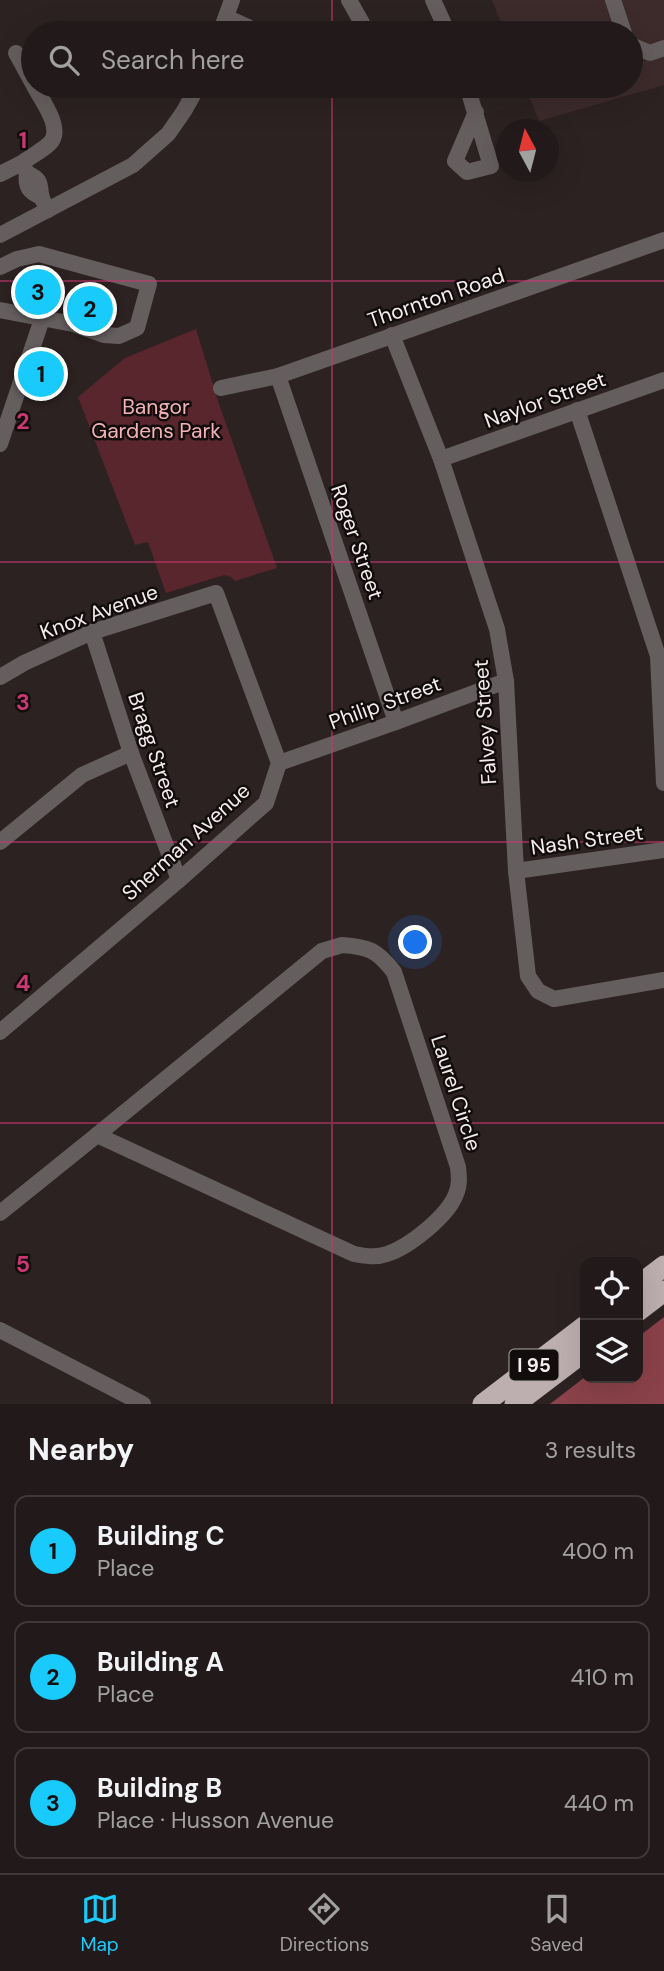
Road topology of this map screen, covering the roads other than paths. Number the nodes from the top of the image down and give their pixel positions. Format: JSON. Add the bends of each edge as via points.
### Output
{"nodes":[{"id":1,"x":232,"y":0,"type":"edge"},
{"id":2,"x":349,"y":0,"type":"edge"},
{"id":3,"x":433,"y":0,"type":"edge"},
{"id":4,"x":613,"y":0,"type":"edge"},
{"id":5,"x":226,"y":17,"type":"junction"},
{"id":6,"x":224,"y":21,"type":"edge"},
{"id":7,"x":235,"y":21,"type":"edge"},
{"id":8,"x":361,"y":21,"type":"edge"},
{"id":9,"x":443,"y":21,"type":"edge"},
{"id":10,"x":620,"y":21,"type":"edge"},
{"id":11,"x":664,"y":48,"type":"edge"},
{"id":12,"x":643,"y":50,"type":"edge"},
{"id":13,"x":16,"y":53,"type":"dead end"},
{"id":14,"x":21,"y":62,"type":"edge"},
{"id":15,"x":41,"y":98,"type":"edge"},
{"id":16,"x":191,"y":98,"type":"edge"},
{"id":17,"x":471,"y":98,"type":"edge"},
{"id":18,"x":476,"y":112,"type":"dead end"},
{"id":19,"x":24,"y":168,"type":"junction"},
{"id":20,"x":0,"y":174,"type":"edge"},
{"id":21,"x":45,"y":203,"type":"junction"},
{"id":22,"x":0,"y":235,"type":"edge"},
{"id":23,"x":664,"y":240,"type":"edge"},
{"id":24,"x":0,"y":267,"type":"edge"},
{"id":25,"x":0,"y":310,"type":"edge"},
{"id":26,"x":42,"y":319,"type":"junction"},
{"id":27,"x":392,"y":335,"type":"junction"},
{"id":28,"x":278,"y":376,"type":"junction"},
{"id":29,"x":664,"y":380,"type":"edge"},
{"id":30,"x":221,"y":388,"type":"dead end"},
{"id":31,"x":576,"y":410,"type":"junction"},
{"id":32,"x":0,"y":444,"type":"edge"},
{"id":33,"x":441,"y":459,"type":"junction"},
{"id":34,"x":92,"y":632,"type":"junction"},
{"id":35,"x":0,"y":677,"type":"edge"},
{"id":36,"x":506,"y":681,"type":"junction"},
{"id":37,"x":396,"y":722,"type":"junction"},
{"id":38,"x":131,"y":753,"type":"junction"},
{"id":39,"x":279,"y":763,"type":"junction"},
{"id":40,"x":664,"y":783,"type":"edge"},
{"id":41,"x":0,"y":842,"type":"edge"},
{"id":42,"x":664,"y":850,"type":"edge"},
{"id":43,"x":516,"y":871,"type":"junction"},
{"id":44,"x":179,"y":880,"type":"junction"},
{"id":45,"x":664,"y":980,"type":"edge"},
{"id":46,"x":0,"y":1032,"type":"edge"},
{"id":47,"x":97,"y":1135,"type":"junction"},
{"id":48,"x":0,"y":1213,"type":"edge"},
{"id":49,"x":664,"y":1266,"type":"edge"},
{"id":50,"x":643,"y":1282,"type":"edge"},
{"id":51,"x":664,"y":1290,"type":"edge"},
{"id":52,"x":643,"y":1307,"type":"edge"},
{"id":53,"x":580,"y":1330,"type":"edge"},
{"id":54,"x":2,"y":1336,"type":"edge"},
{"id":55,"x":580,"y":1354,"type":"edge"},
{"id":56,"x":144,"y":1404,"type":"edge"},
{"id":57,"x":483,"y":1404,"type":"edge"},
{"id":58,"x":515,"y":1404,"type":"edge"}],
"edges":[{"from":1,"to":5,"type":"street"},
{"from":2,"to":8,"type":"street"},
{"from":3,"to":9,"type":"street"},
{"from":4,"to":10,"type":"street"},
{"from":5,"to":6,"type":"street"},
{"from":5,"to":7,"type":"street"},
{"from":11,"to":12,"type":"street"},
{"from":13,"to":14,"type":"street"},
{"from":15,"to":19,"type":"street","via":[[54,122],[54,138]]},
{"from":16,"to":21,"type":"street","via":[[168,134],[133,165]]},
{"from":17,"to":18,"type":"street"},
{"from":19,"to":20,"type":"street"},
{"from":19,"to":21,"type":"street","via":[[37,177]]},
{"from":21,"to":22,"type":"street"},
{"from":23,"to":27,"type":"street","name":"Thornton Road"},
{"from":24,"to":26,"type":"street","via":[[39,254],[149,284],[137,328],[119,336]]},
{"from":25,"to":26,"type":"street"},
{"from":26,"to":32,"type":"street"},
{"from":27,"to":28,"type":"street","name":"Thornton Road"},
{"from":27,"to":33,"type":"street","name":"Falvey Street"},
{"from":28,"to":30,"type":"street","name":"Thornton Road"},
{"from":28,"to":37,"type":"street","name":"Roger Street"},
{"from":29,"to":31,"type":"street","name":"Naylor Street"},
{"from":31,"to":33,"type":"street","name":"Naylor Street"},
{"from":31,"to":40,"type":"street","via":[[658,656]]},
{"from":33,"to":36,"type":"street","name":"Falvey Street","via":[[497,629]]},
{"from":34,"to":35,"type":"street","name":"Knox Avenue"},
{"from":34,"to":38,"type":"street","name":"Bragg Street"},
{"from":34,"to":39,"type":"street","name":"Knox Avenue","via":[[216,593]]},
{"from":36,"to":37,"type":"street","name":"Philip Street"},
{"from":36,"to":43,"type":"street","name":"Falvey Street"},
{"from":37,"to":39,"type":"street","name":"Philip Street"},
{"from":38,"to":41,"type":"street","via":[[82,775]]},
{"from":38,"to":44,"type":"street","name":"Bragg Street"},
{"from":39,"to":44,"type":"street","name":"Sherman Avenue","via":[[266,803]]},
{"from":42,"to":43,"type":"street","name":"Nash Street"},
{"from":43,"to":45,"type":"street","name":"Falvey Street","via":[[528,976],[538,991],[554,999]]},
{"from":44,"to":46,"type":"street","name":"Sherman Avenue"},
{"from":47,"to":47,"type":"street","name":"Laurel Circle","via":[[322,951],[342,945],[363,947],[382,956],[394,972],[458,1167],[459,1186],[434,1224],[388,1254],[373,1257],[354,1254]]},
{"from":47,"to":48,"type":"street","name":"Laurel Circle"},
{"from":49,"to":50,"type":"highway"},
{"from":51,"to":52,"type":"highway"},
{"from":53,"to":57,"type":"highway","number":"I 95"},
{"from":54,"to":56,"type":"street"},
{"from":55,"to":58,"type":"highway","number":"I 95"}]}
